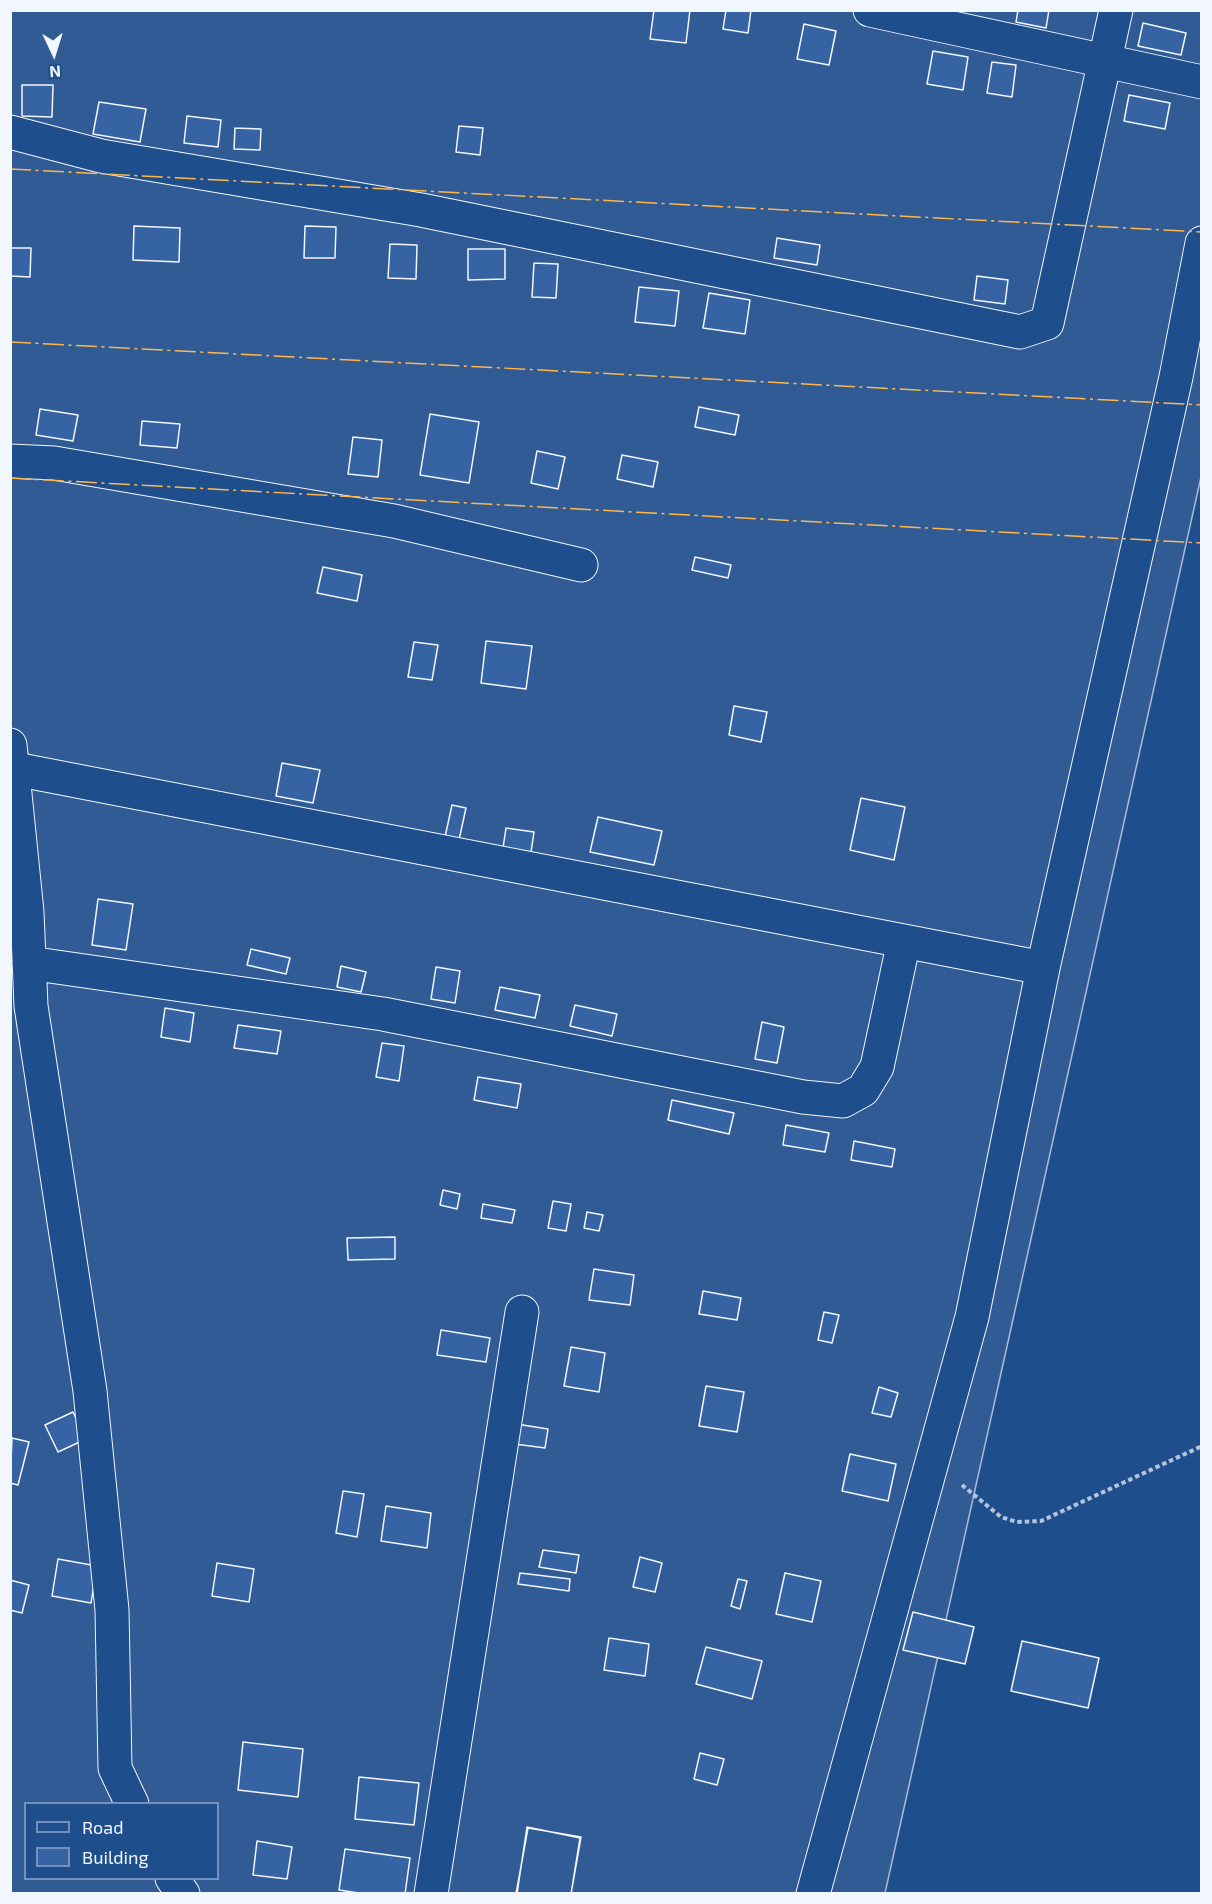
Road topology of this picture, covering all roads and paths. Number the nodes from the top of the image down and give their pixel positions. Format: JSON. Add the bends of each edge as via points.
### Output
{"nodes":[{"id":1,"x":870,"y":10,"type":"edge"},
{"id":2,"x":1116,"y":10,"type":"edge"},
{"id":3,"x":1104,"y":61,"type":"junction"},
{"id":4,"x":1202,"y":82,"type":"edge"},
{"id":5,"x":10,"y":132,"type":"edge"},
{"id":6,"x":1202,"y":243,"type":"edge"},
{"id":7,"x":10,"y":461,"type":"edge"},
{"id":8,"x":581,"y":565,"type":"dead end"},
{"id":9,"x":13,"y":757,"type":"edge"},
{"id":10,"x":19,"y":926,"type":"edge"},
{"id":11,"x":904,"y":941,"type":"junction"},
{"id":12,"x":29,"y":963,"type":"junction"},
{"id":13,"x":1043,"y":968,"type":"junction"},
{"id":14,"x":522,"y":1312,"type":"dead end"},
{"id":15,"x":1202,"y":1446,"type":"edge"},
{"id":16,"x":933,"y":1457,"type":"junction"},
{"id":17,"x":132,"y":1802,"type":"edge"},
{"id":18,"x":173,"y":1880,"type":"edge"},
{"id":19,"x":183,"y":1893,"type":"edge"},
{"id":20,"x":431,"y":1893,"type":"edge"},
{"id":21,"x":813,"y":1893,"type":"edge"}],
"edges":[{"from":1,"to":3,"type":"street"},
{"from":2,"to":3,"type":"street"},
{"from":3,"to":4,"type":"street"},
{"from":3,"to":5,"type":"street","via":[[1047,323],[1020,332],[421,210],[101,156]]},
{"from":6,"to":13,"type":"street"},
{"from":7,"to":8,"type":"street","via":[[54,463],[394,521]]},
{"from":9,"to":10,"type":"street"},
{"from":9,"to":11,"type":"street"},
{"from":10,"to":12,"type":"street"},
{"from":11,"to":12,"type":"street","via":[[877,1067],[862,1090],[843,1101],[803,1097],[383,1014]]},
{"from":11,"to":13,"type":"street"},
{"from":12,"to":17,"type":"street","via":[[31,1006],[90,1390],[112,1610],[116,1768]]},
{"from":13,"to":16,"type":"street","via":[[972,1317]]},
{"from":14,"to":20,"type":"street"},
{"from":15,"to":16,"type":"path","via":[[1061,1513],[1026,1522],[1009,1520],[992,1511]]},
{"from":16,"to":21,"type":"street"},
{"from":18,"to":19,"type":"street"}]}
